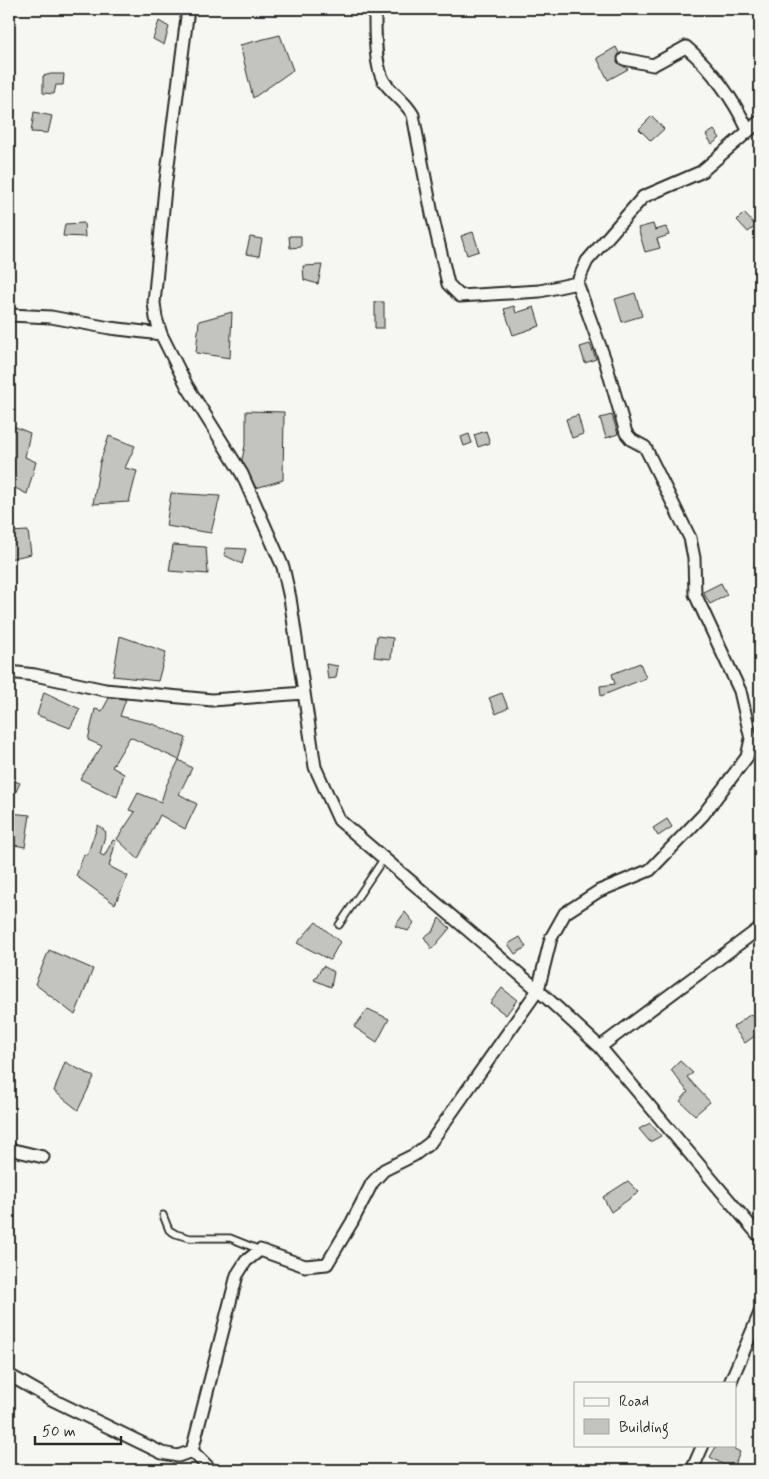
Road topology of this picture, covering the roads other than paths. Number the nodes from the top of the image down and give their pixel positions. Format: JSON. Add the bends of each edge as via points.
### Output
{"nodes":[{"id":1,"x":188,"y":9,"type":"edge"},
{"id":2,"x":375,"y":9,"type":"edge"},
{"id":3,"x":624,"y":59,"type":"dead end"},
{"id":4,"x":760,"y":120,"type":"edge"},
{"id":5,"x":748,"y":130,"type":"junction"},
{"id":6,"x":577,"y":283,"type":"junction"},
{"id":7,"x":9,"y":314,"type":"edge"},
{"id":8,"x":161,"y":334,"type":"junction"},
{"id":9,"x":9,"y":672,"type":"edge"},
{"id":10,"x":304,"y":693,"type":"junction"},
{"id":11,"x":384,"y":857,"type":"junction"},
{"id":12,"x":339,"y":925,"type":"dead end"},
{"id":13,"x":760,"y":928,"type":"edge"},
{"id":14,"x":538,"y":990,"type":"junction"},
{"id":15,"x":600,"y":1047,"type":"junction"},
{"id":16,"x":9,"y":1149,"type":"edge"},
{"id":17,"x":43,"y":1157,"type":"dead end"},
{"id":18,"x":163,"y":1215,"type":"dead end"},
{"id":19,"x":760,"y":1237,"type":"edge"},
{"id":20,"x":260,"y":1250,"type":"junction"},
{"id":21,"x":760,"y":1313,"type":"edge"},
{"id":22,"x":9,"y":1375,"type":"edge"},
{"id":23,"x":730,"y":1382,"type":"edge"},
{"id":24,"x":703,"y":1446,"type":"edge"},
{"id":25,"x":192,"y":1451,"type":"junction"},
{"id":26,"x":211,"y":1470,"type":"edge"},
{"id":27,"x":692,"y":1470,"type":"edge"}],
"edges":[{"from":1,"to":8,"type":"street","via":[[154,303]]},
{"from":2,"to":6,"type":"street","via":[[380,71],[384,82],[413,115],[448,284],[460,296],[540,291]]},
{"from":3,"to":5,"type":"street","via":[[653,65],[686,47],[736,104]]},
{"from":4,"to":5,"type":"street"},
{"from":5,"to":6,"type":"street","via":[[701,172],[643,197],[587,261]]},
{"from":6,"to":14,"type":"street","via":[[605,360],[626,433],[645,447],[690,538],[695,594],[740,691],[751,739],[747,757],[703,815],[650,870],[599,891],[565,913],[551,938]]},
{"from":7,"to":8,"type":"street","via":[[51,317]]},
{"from":8,"to":10,"type":"street","via":[[187,386],[242,474],[274,543],[290,598]]},
{"from":9,"to":10,"type":"street","via":[[105,690],[212,700]]},
{"from":10,"to":11,"type":"street","via":[[315,767],[328,800],[339,820]]},
{"from":11,"to":12,"type":"lane"},
{"from":11,"to":14,"type":"street"},
{"from":13,"to":15,"type":"street"},
{"from":14,"to":15,"type":"street"},
{"from":14,"to":20,"type":"street","via":[[430,1143],[384,1170],[372,1183],[327,1264],[305,1266]]},
{"from":15,"to":19,"type":"street"},
{"from":16,"to":17,"type":"street"},
{"from":18,"to":20,"type":"lane","via":[[169,1230],[176,1234],[190,1238],[230,1238]]},
{"from":20,"to":25,"type":"street","via":[[246,1261],[237,1275]]},
{"from":21,"to":23,"type":"street"},
{"from":22,"to":25,"type":"street","via":[[162,1453],[178,1456]]},
{"from":24,"to":27,"type":"street"},
{"from":25,"to":26,"type":"street"}]}
